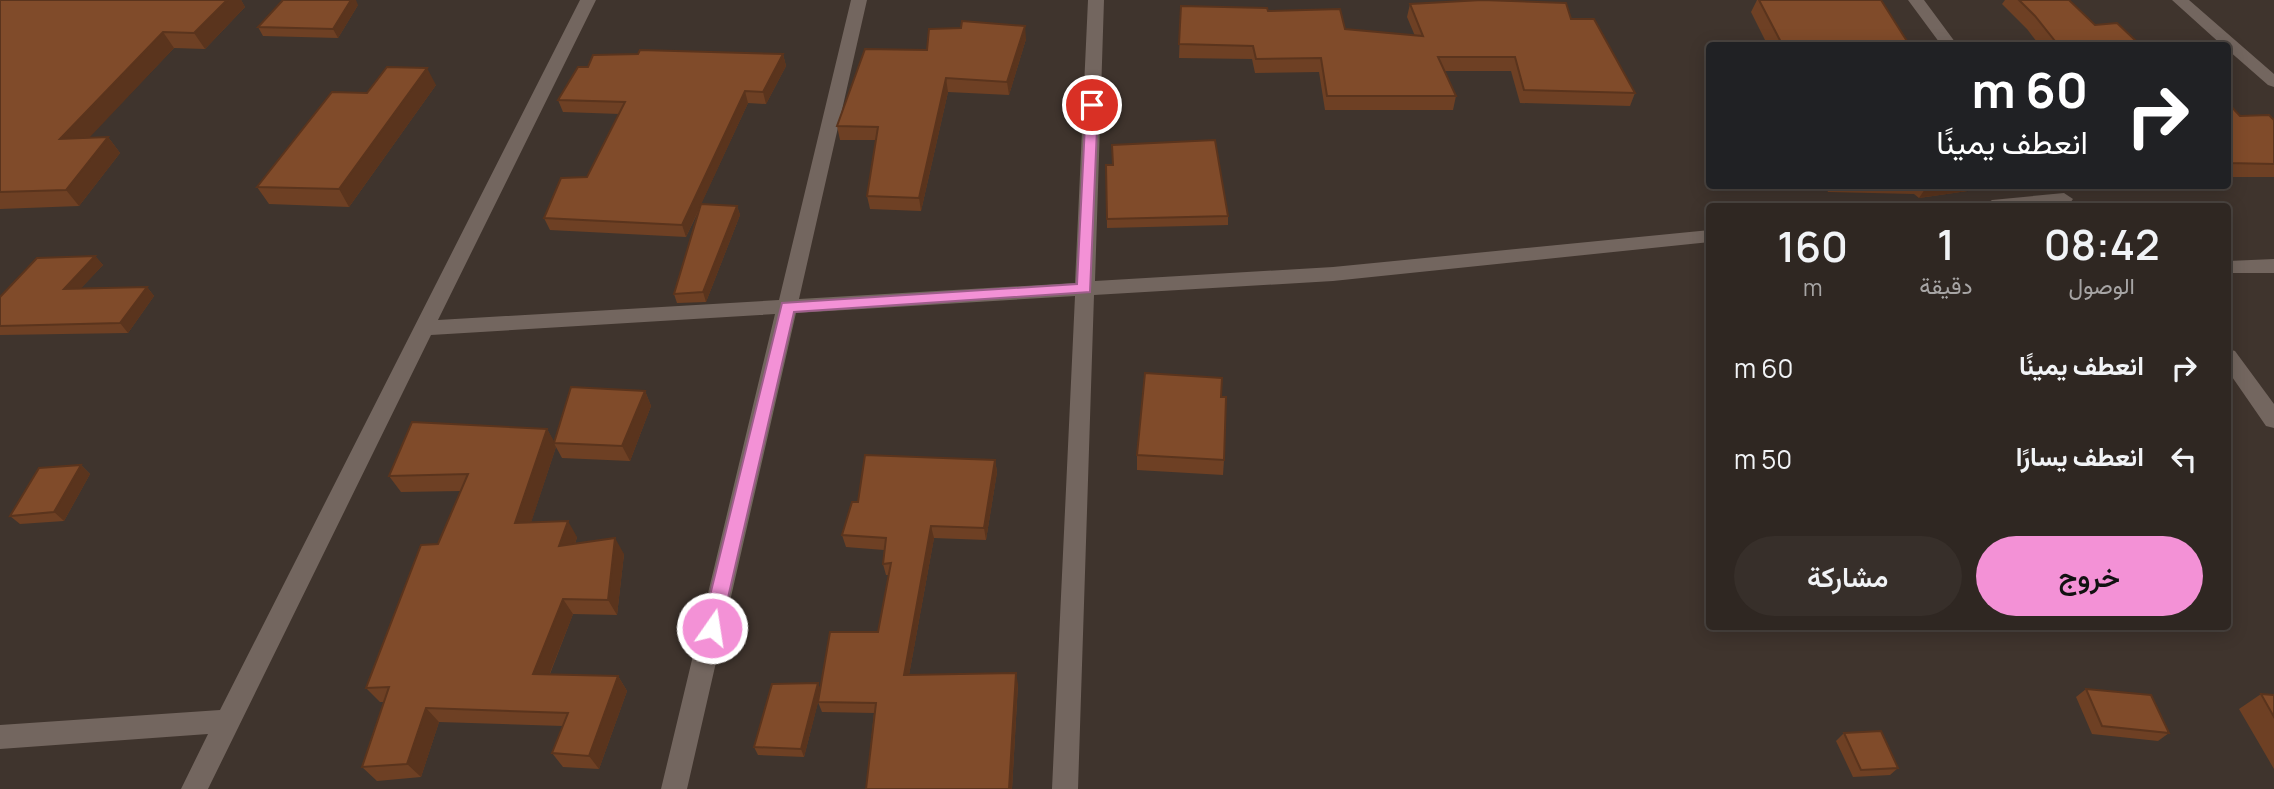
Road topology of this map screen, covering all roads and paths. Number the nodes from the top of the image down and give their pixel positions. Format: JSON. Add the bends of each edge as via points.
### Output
{"nodes":[{"id":1,"x":589,"y":0,"type":"edge"},
{"id":2,"x":859,"y":0,"type":"edge"},
{"id":3,"x":1096,"y":0,"type":"edge"},
{"id":4,"x":1916,"y":0,"type":"edge"},
{"id":5,"x":2180,"y":0,"type":"edge"},
{"id":6,"x":1947,"y":42,"type":"edge"},
{"id":7,"x":2228,"y":42,"type":"edge"},
{"id":8,"x":2231,"y":44,"type":"edge"},
{"id":9,"x":2274,"y":82,"type":"edge"},
{"id":10,"x":2065,"y":197,"type":"edge"},
{"id":11,"x":2016,"y":203,"type":"edge"},
{"id":12,"x":1706,"y":236,"type":"edge"},
{"id":13,"x":2274,"y":266,"type":"edge"},
{"id":14,"x":2231,"y":267,"type":"edge"},
{"id":15,"x":1085,"y":289,"type":"junction"},
{"id":16,"x":787,"y":307,"type":"junction"},
{"id":17,"x":424,"y":328,"type":"junction"},
{"id":18,"x":2231,"y":360,"type":"edge"},
{"id":19,"x":2274,"y":420,"type":"edge"},
{"id":20,"x":228,"y":721,"type":"junction"},
{"id":21,"x":0,"y":737,"type":"edge"},
{"id":22,"x":194,"y":789,"type":"edge"},
{"id":23,"x":674,"y":789,"type":"edge"},
{"id":24,"x":1065,"y":789,"type":"edge"}],
"edges":[{"from":1,"to":17,"type":"street"},
{"from":2,"to":16,"type":"street"},
{"from":3,"to":15,"type":"street"},
{"from":4,"to":6,"type":"street"},
{"from":5,"to":7,"type":"street"},
{"from":8,"to":9,"type":"street"},
{"from":10,"to":11,"type":"street"},
{"from":12,"to":15,"type":"street","via":[[1333,274]]},
{"from":13,"to":14,"type":"street"},
{"from":15,"to":16,"type":"street"},
{"from":15,"to":24,"type":"street"},
{"from":16,"to":17,"type":"street"},
{"from":16,"to":23,"type":"street"},
{"from":17,"to":20,"type":"street"},
{"from":18,"to":19,"type":"street"},
{"from":20,"to":21,"type":"street"},
{"from":20,"to":22,"type":"street"}]}
